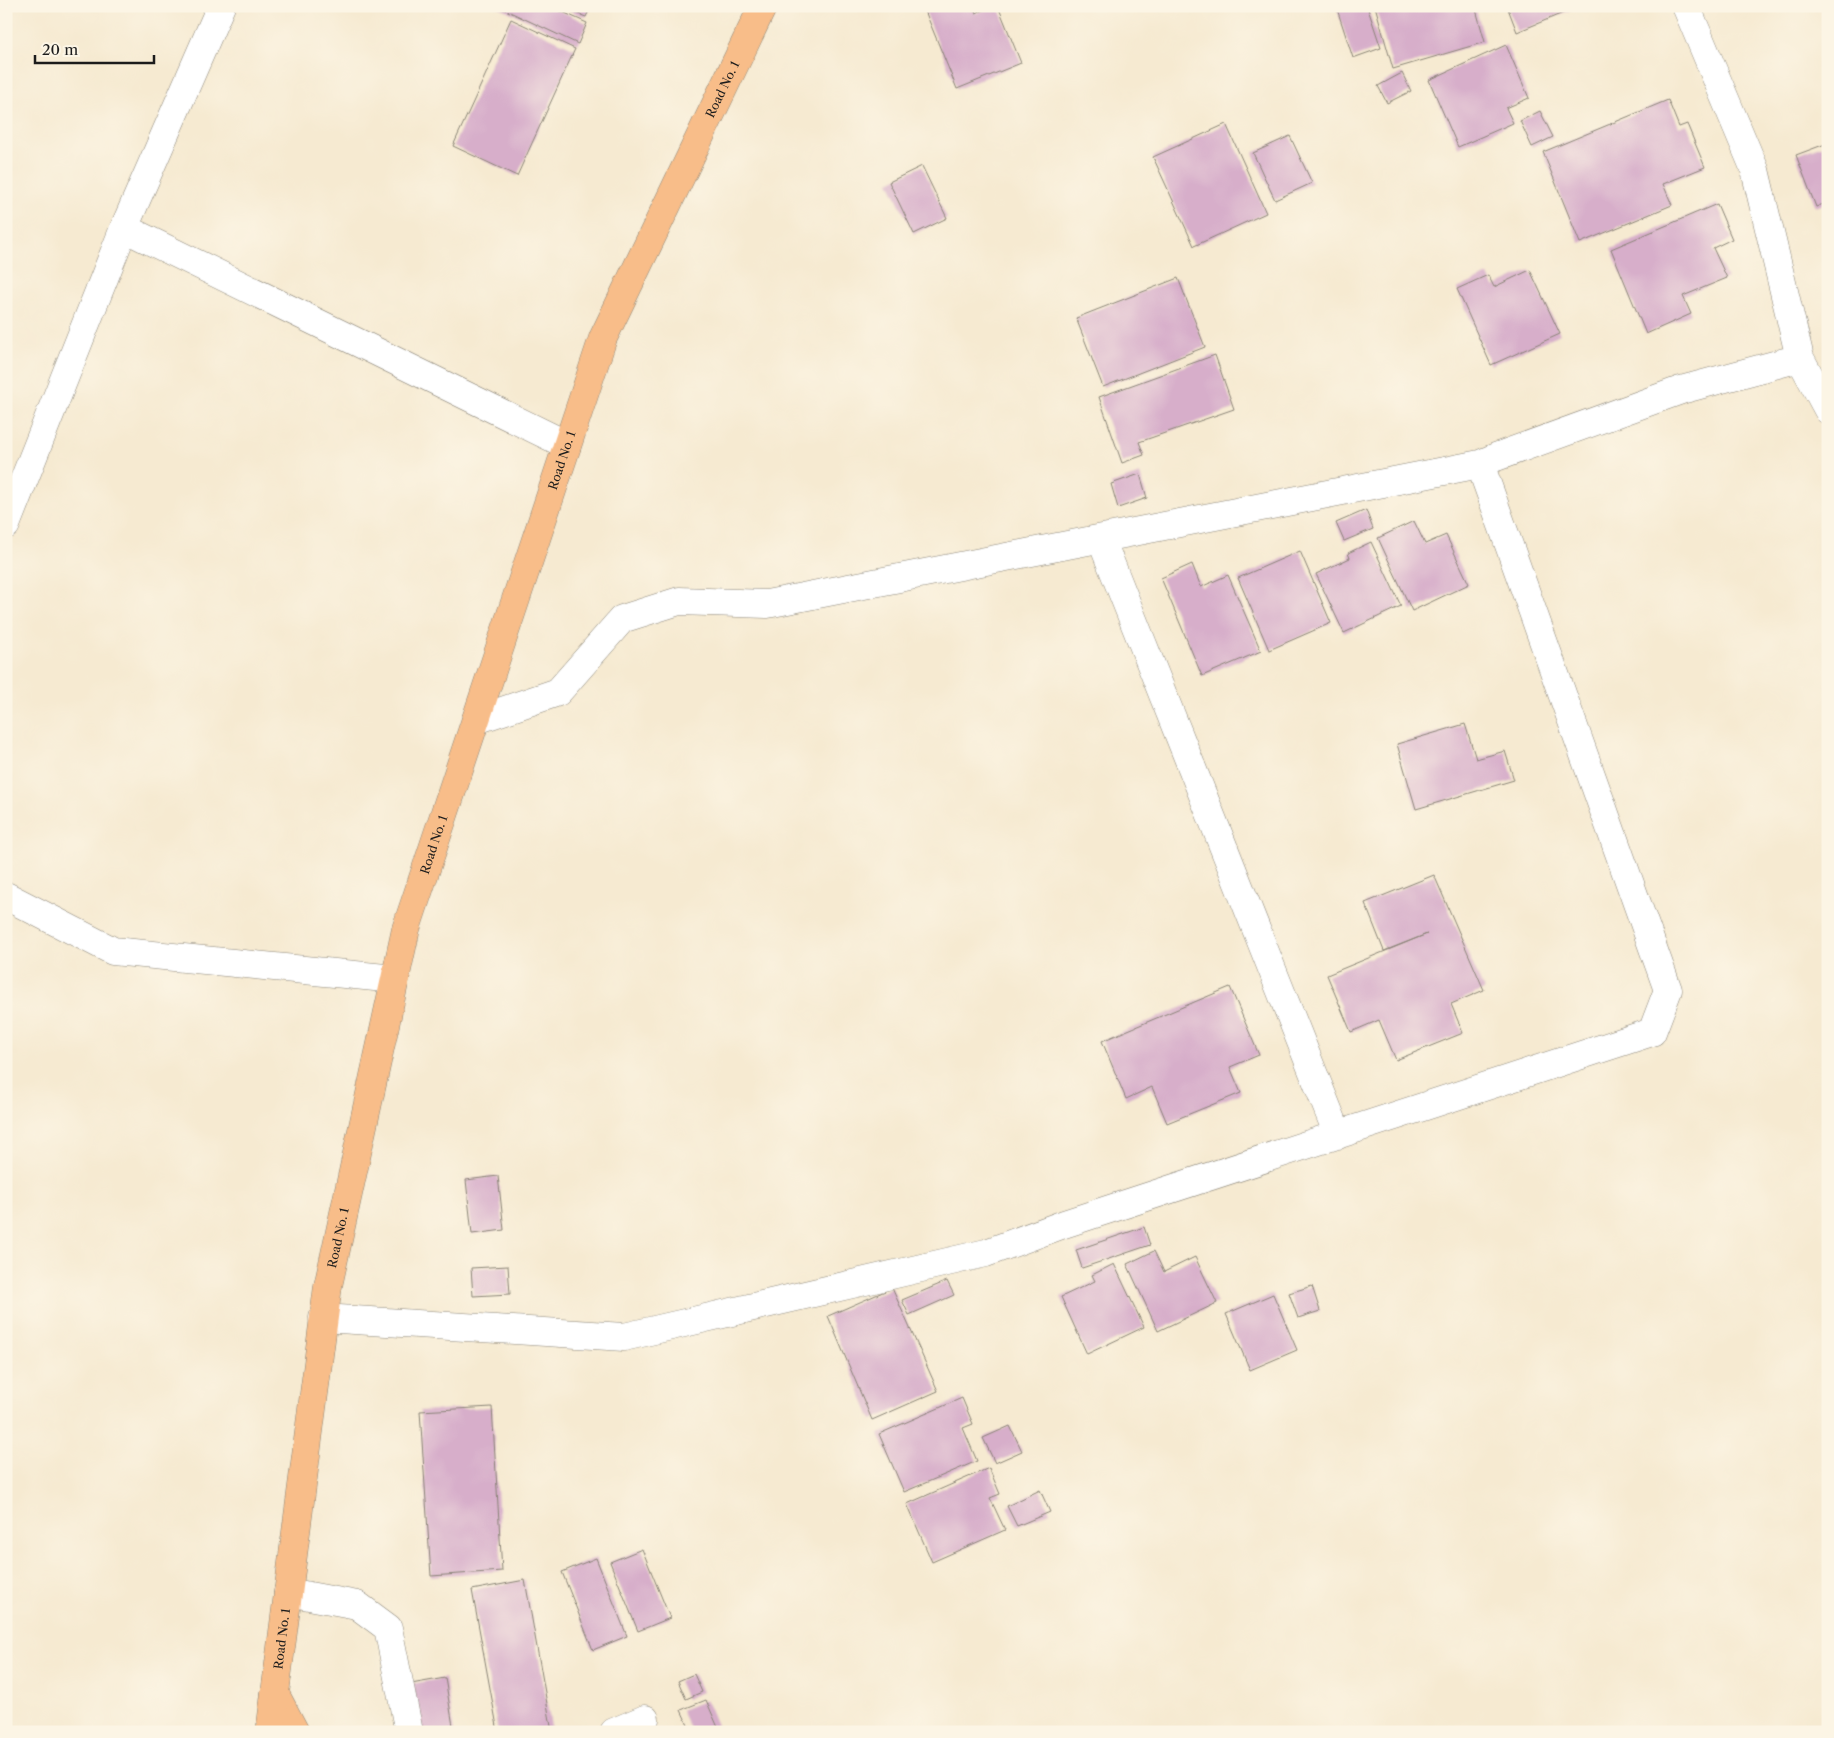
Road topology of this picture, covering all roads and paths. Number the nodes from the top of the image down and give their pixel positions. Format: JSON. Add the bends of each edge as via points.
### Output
{"nodes":[{"id":1,"x":221,"y":6,"type":"edge"},
{"id":2,"x":764,"y":6,"type":"edge"},
{"id":3,"x":1686,"y":6,"type":"edge"},
{"id":4,"x":124,"y":228,"type":"junction"},
{"id":5,"x":1800,"y":358,"type":"junction"},
{"id":6,"x":1828,"y":410,"type":"edge"},
{"id":7,"x":567,"y":446,"type":"junction"},
{"id":8,"x":1480,"y":464,"type":"junction"},
{"id":9,"x":6,"y":525,"type":"edge"},
{"id":10,"x":1101,"y":538,"type":"junction"},
{"id":11,"x":476,"y":720,"type":"junction"},
{"id":12,"x":6,"y":896,"type":"edge"},
{"id":13,"x":395,"y":979,"type":"junction"},
{"id":14,"x":1338,"y":1135,"type":"junction"},
{"id":15,"x":323,"y":1318,"type":"junction"},
{"id":16,"x":288,"y":1592,"type":"junction"},
{"id":17,"x":275,"y":1694,"type":"junction"},
{"id":18,"x":645,"y":1719,"type":"dead end"},
{"id":19,"x":270,"y":1732,"type":"edge"},
{"id":20,"x":295,"y":1732,"type":"edge"},
{"id":21,"x":410,"y":1732,"type":"edge"},
{"id":22,"x":614,"y":1732,"type":"edge"}],
"edges":[{"from":1,"to":4,"type":"street"},
{"from":2,"to":7,"type":"main road","name":"Road No. 1","via":[[603,338]]},
{"from":3,"to":5,"type":"street","via":[[1755,170]]},
{"from":4,"to":7,"type":"street"},
{"from":4,"to":9,"type":"street"},
{"from":5,"to":6,"type":"street"},
{"from":5,"to":8,"type":"street","via":[[1681,390]]},
{"from":7,"to":11,"type":"main road","name":"Road No. 1"},
{"from":8,"to":10,"type":"street"},
{"from":8,"to":14,"type":"street","via":[[1668,990],[1652,1032]]},
{"from":10,"to":11,"type":"street","via":[[767,604],[679,601],[622,619],[558,692]]},
{"from":10,"to":14,"type":"street"},
{"from":11,"to":13,"type":"main road","name":"Road No. 1","via":[[406,929]]},
{"from":12,"to":13,"type":"street","via":[[113,951]]},
{"from":13,"to":15,"type":"main road","name":"Road No. 1"},
{"from":14,"to":15,"type":"street","via":[[1064,1224],[986,1254],[624,1337]]},
{"from":15,"to":16,"type":"main road","name":"Road No. 1"},
{"from":16,"to":17,"type":"main road","name":"Road No. 1"},
{"from":16,"to":21,"type":"street","via":[[357,1604],[388,1628]]},
{"from":17,"to":19,"type":"main road","name":"Road No. 1"},
{"from":17,"to":20,"type":"main road"},
{"from":18,"to":22,"type":"street"}]}
